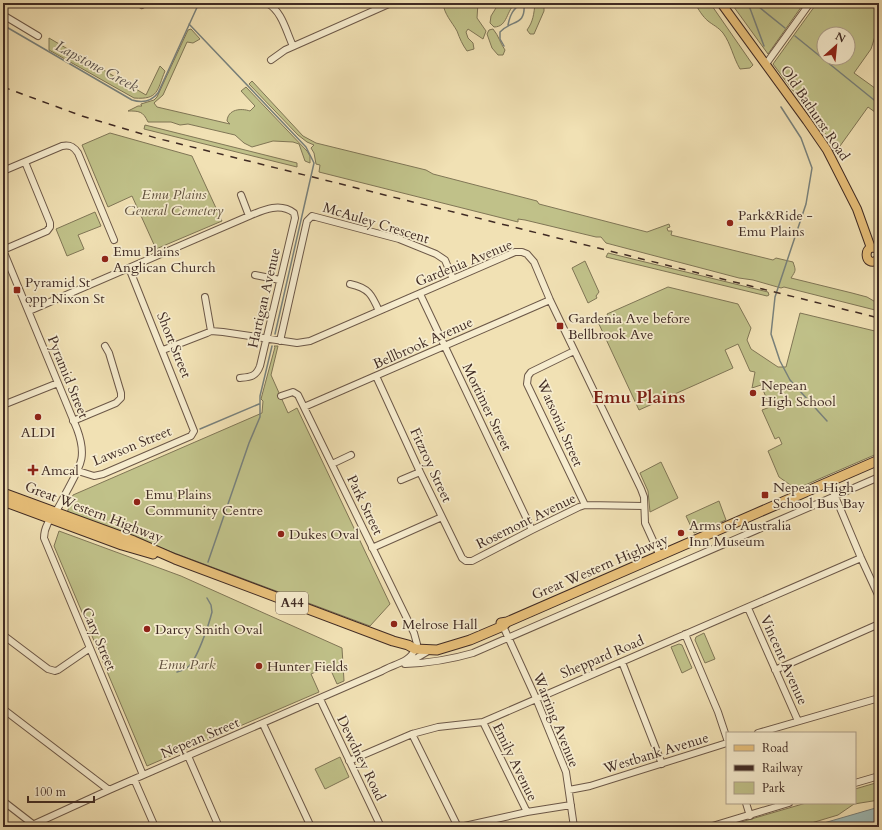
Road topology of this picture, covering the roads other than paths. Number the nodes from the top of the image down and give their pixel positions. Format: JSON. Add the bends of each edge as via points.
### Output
{"nodes":[{"id":1,"x":267,"y":3,"type":"edge"},
{"id":2,"x":391,"y":3,"type":"edge"},
{"id":3,"x":721,"y":3,"type":"edge"},
{"id":4,"x":810,"y":3,"type":"edge"},
{"id":5,"x":3,"y":14,"type":"edge"},
{"id":6,"x":38,"y":36,"type":"dead end"},
{"id":7,"x":293,"y":46,"type":"junction"},
{"id":8,"x":271,"y":60,"type":"dead end"},
{"id":9,"x":766,"y":64,"type":"junction"},
{"id":10,"x":25,"y":162,"type":"junction"},
{"id":11,"x":3,"y":171,"type":"edge"},
{"id":12,"x":241,"y":195,"type":"dead end"},
{"id":13,"x":249,"y":216,"type":"junction"},
{"id":14,"x":114,"y":240,"type":"dead end"},
{"id":15,"x":875,"y":249,"type":"edge"},
{"id":16,"x":3,"y":250,"type":"edge"},
{"id":17,"x":878,"y":262,"type":"edge"},
{"id":18,"x":129,"y":268,"type":"junction"},
{"id":19,"x":255,"y":275,"type":"dead end"},
{"id":20,"x":453,"y":279,"type":"junction"},
{"id":21,"x":280,"y":280,"type":"junction"},
{"id":22,"x":350,"y":284,"type":"dead end"},
{"id":23,"x":420,"y":294,"type":"junction"},
{"id":24,"x":205,"y":297,"type":"dead end"},
{"id":25,"x":550,"y":300,"type":"junction"},
{"id":26,"x":29,"y":311,"type":"junction"},
{"id":27,"x":379,"y":311,"type":"junction"},
{"id":28,"x":212,"y":332,"type":"junction"},
{"id":29,"x":266,"y":338,"type":"junction"},
{"id":30,"x":280,"y":341,"type":"junction"},
{"id":31,"x":105,"y":346,"type":"dead end"},
{"id":32,"x":444,"y":346,"type":"junction"},
{"id":33,"x":163,"y":350,"type":"junction"},
{"id":34,"x":574,"y":351,"type":"junction"},
{"id":35,"x":376,"y":376,"type":"junction"},
{"id":36,"x":240,"y":378,"type":"dead end"},
{"id":37,"x":58,"y":382,"type":"junction"},
{"id":38,"x":281,"y":396,"type":"dead end"},
{"id":39,"x":3,"y":404,"type":"edge"},
{"id":40,"x":304,"y":407,"type":"junction"},
{"id":41,"x":73,"y":421,"type":"junction"},
{"id":42,"x":194,"y":432,"type":"joint"},
{"id":43,"x":351,"y":455,"type":"dead end"},
{"id":44,"x":879,"y":460,"type":"edge"},
{"id":45,"x":332,"y":464,"type":"junction"},
{"id":46,"x":78,"y":471,"type":"junction"},
{"id":47,"x":420,"y":472,"type":"junction"},
{"id":48,"x":879,"y":477,"type":"edge"},
{"id":49,"x":401,"y":480,"type":"dead end"},
{"id":50,"x":829,"y":482,"type":"junction"},
{"id":51,"x":3,"y":493,"type":"edge"},
{"id":52,"x":835,"y":496,"type":"junction"},
{"id":53,"x":3,"y":501,"type":"edge"},
{"id":54,"x":585,"y":506,"type":"junction"},
{"id":55,"x":644,"y":506,"type":"junction"},
{"id":56,"x":52,"y":515,"type":"junction"},
{"id":57,"x":442,"y":517,"type":"junction"},
{"id":58,"x":532,"y":530,"type":"junction"},
{"id":59,"x":372,"y":548,"type":"junction"},
{"id":60,"x":660,"y":556,"type":"junction"},
{"id":61,"x":861,"y":558,"type":"junction"},
{"id":62,"x":467,"y":562,"type":"joint"},
{"id":63,"x":879,"y":597,"type":"edge"},
{"id":64,"x":748,"y":608,"type":"junction"},
{"id":65,"x":505,"y":624,"type":"junction"},
{"id":66,"x":879,"y":624,"type":"edge"},
{"id":67,"x":685,"y":634,"type":"junction"},
{"id":68,"x":3,"y":635,"type":"edge"},
{"id":69,"x":508,"y":638,"type":"junction"},
{"id":70,"x":413,"y":646,"type":"junction"},
{"id":71,"x":90,"y":648,"type":"junction"},
{"id":72,"x":430,"y":650,"type":"junction"},
{"id":73,"x":622,"y":662,"type":"junction"},
{"id":74,"x":405,"y":664,"type":"junction"},
{"id":75,"x":775,"y":670,"type":"junction"},
{"id":76,"x":382,"y":671,"type":"junction"},
{"id":77,"x":536,"y":698,"type":"junction"},
{"id":78,"x":879,"y":698,"type":"edge"},
{"id":79,"x":320,"y":699,"type":"junction"},
{"id":80,"x":3,"y":709,"type":"edge"},
{"id":81,"x":798,"y":721,"type":"junction"},
{"id":82,"x":483,"y":722,"type":"junction"},
{"id":83,"x":263,"y":724,"type":"junction"},
{"id":84,"x":761,"y":732,"type":"edge"},
{"id":85,"x":412,"y":734,"type":"junction"},
{"id":86,"x":726,"y":736,"type":"edge"},
{"id":87,"x":726,"y":743,"type":"edge"},
{"id":88,"x":188,"y":756,"type":"junction"},
{"id":89,"x":349,"y":761,"type":"junction"},
{"id":90,"x":662,"y":764,"type":"junction"},
{"id":91,"x":143,"y":775,"type":"junction"},
{"id":92,"x":879,"y":776,"type":"edge"},
{"id":93,"x":134,"y":779,"type":"junction"},
{"id":94,"x":856,"y":783,"type":"edge"},
{"id":95,"x":110,"y":790,"type":"junction"},
{"id":96,"x":569,"y":790,"type":"junction"},
{"id":97,"x":3,"y":802,"type":"edge"},
{"id":98,"x":746,"y":804,"type":"edge"},
{"id":99,"x":786,"y":804,"type":"edge"},
{"id":100,"x":571,"y":805,"type":"junction"},
{"id":101,"x":527,"y":812,"type":"junction"},
{"id":102,"x":750,"y":816,"type":"junction"},
{"id":103,"x":31,"y":826,"type":"edge"},
{"id":104,"x":155,"y":827,"type":"edge"},
{"id":105,"x":220,"y":827,"type":"edge"},
{"id":106,"x":312,"y":827,"type":"edge"},
{"id":107,"x":381,"y":827,"type":"edge"},
{"id":108,"x":459,"y":827,"type":"edge"},
{"id":109,"x":574,"y":827,"type":"edge"},
{"id":110,"x":709,"y":827,"type":"edge"}],
"edges":[{"from":1,"to":7,"type":"street","via":[[278,12]]},
{"from":2,"to":7,"type":"street"},
{"from":3,"to":9,"type":"main road","name":"Old Bathurst Road"},
{"from":4,"to":9,"type":"street"},
{"from":5,"to":6,"type":"street"},
{"from":7,"to":8,"type":"street"},
{"from":9,"to":15,"type":"main road","name":"Old Bathurst Road","via":[[827,150]]},
{"from":10,"to":11,"type":"street"},
{"from":10,"to":14,"type":"street","via":[[62,146],[70,145],[76,149]]},
{"from":10,"to":16,"type":"street","via":[[50,228]]},
{"from":12,"to":13,"type":"street"},
{"from":13,"to":18,"type":"street"},
{"from":13,"to":21,"type":"street","name":"Hartigan Avenue","via":[[274,207],[294,213]]},
{"from":15,"to":17,"type":"main road","name":"Old Bathurst Road","via":[[866,253],[867,258],[871,262]]},
{"from":16,"to":26,"type":"street","name":"Pyramid Street"},
{"from":18,"to":26,"type":"street"},
{"from":18,"to":33,"type":"street","name":"Short Street"},
{"from":19,"to":21,"type":"street"},
{"from":20,"to":23,"type":"street","name":"Gardenia Avenue"},
{"from":20,"to":25,"type":"street","name":"Gardenia Avenue","via":[[515,252],[522,252],[534,262]]},
{"from":20,"to":30,"type":"street","name":"McAuley Crescent","via":[[444,260],[436,254],[399,239],[312,216],[307,221]]},
{"from":21,"to":29,"type":"street","name":"Hartigan Avenue"},
{"from":22,"to":27,"type":"street","via":[[368,291]]},
{"from":23,"to":27,"type":"street","name":"Gardenia Avenue"},
{"from":23,"to":32,"type":"street","name":"Mortimer Street"},
{"from":24,"to":28,"type":"street"},
{"from":25,"to":32,"type":"street","name":"Bellbrook Avenue"},
{"from":25,"to":34,"type":"street","name":"Gardenia Avenue"},
{"from":26,"to":37,"type":"street","name":"Pyramid Street"},
{"from":27,"to":30,"type":"street","name":"Gardenia Avenue","via":[[310,341]]},
{"from":28,"to":29,"type":"street","name":"Gardenia Avenue"},
{"from":28,"to":33,"type":"street","name":"Gardenia Avenue"},
{"from":29,"to":30,"type":"street","name":"Gardenia Avenue"},
{"from":29,"to":36,"type":"street","name":"Hartigan Avenue","via":[[258,371],[253,376]]},
{"from":31,"to":41,"type":"street","via":[[121,398],[116,403]]},
{"from":32,"to":35,"type":"street","name":"Bellbrook Avenue"},
{"from":32,"to":58,"type":"street","name":"Mortimer Street"},
{"from":33,"to":42,"type":"street","name":"Short Street"},
{"from":34,"to":54,"type":"street","name":"Watsonia Street","via":[[531,372],[527,384]]},
{"from":34,"to":55,"type":"street","name":"Gardenia Avenue","via":[[641,489]]},
{"from":35,"to":40,"type":"street","name":"Bellbrook Avenue"},
{"from":35,"to":47,"type":"street","name":"Fitzroy Street"},
{"from":37,"to":39,"type":"street"},
{"from":37,"to":41,"type":"street","name":"Pyramid Street"},
{"from":38,"to":40,"type":"street","name":"Park Street","via":[[295,392]]},
{"from":40,"to":45,"type":"street","name":"Park Street"},
{"from":41,"to":46,"type":"street","name":"Pyramid Street","via":[[81,440],[81,464]]},
{"from":42,"to":46,"type":"street","name":"Lawson Street","via":[[100,475]]},
{"from":43,"to":45,"type":"street"},
{"from":44,"to":50,"type":"highway","name":"Great Western Highway","number":"A44"},
{"from":45,"to":59,"type":"street","name":"Park Street"},
{"from":46,"to":56,"type":"street","name":"Pyramid Street"},
{"from":47,"to":49,"type":"street"},
{"from":47,"to":57,"type":"street","name":"Fitzroy Street"},
{"from":48,"to":52,"type":"street"},
{"from":50,"to":52,"type":"street"},
{"from":50,"to":60,"type":"highway","name":"Great Western Highway","number":"A44"},
{"from":51,"to":56,"type":"highway","name":"Great Western Highway","number":"A44"},
{"from":52,"to":61,"type":"street"},
{"from":52,"to":69,"type":"street"},
{"from":53,"to":56,"type":"highway","name":"Great Western Highway","number":"A44"},
{"from":54,"to":55,"type":"street","name":"Rosemont Avenue"},
{"from":54,"to":58,"type":"street","name":"Rosemont Avenue"},
{"from":55,"to":60,"type":"street","name":"Gardenia Avenue","via":[[646,527]]},
{"from":56,"to":70,"type":"highway","name":"Great Western Highway","number":"A44","via":[[135,549],[175,559],[393,641]]},
{"from":56,"to":71,"type":"street","name":"Cary Street","via":[[45,529],[45,541]]},
{"from":57,"to":59,"type":"street"},
{"from":57,"to":62,"type":"street","name":"Fitzroy Street","via":[[462,558]]},
{"from":58,"to":62,"type":"street","name":"Rosemont Avenue"},
{"from":59,"to":70,"type":"street","name":"Park Street","via":[[414,633]]},
{"from":60,"to":65,"type":"highway","name":"Great Western Highway","number":"A44"},
{"from":61,"to":63,"type":"street"},
{"from":61,"to":64,"type":"street","name":"Sheppard Road"},
{"from":64,"to":67,"type":"street","name":"Sheppard Road"},
{"from":64,"to":75,"type":"street","name":"Vincent Avenue"},
{"from":65,"to":69,"type":"street","name":"Warring Avenue"},
{"from":65,"to":70,"type":"highway","name":"Great Western Highway","number":"A44","via":[[501,623],[448,643]]},
{"from":65,"to":72,"type":"highway","name":"Great Western Highway","number":"A44","via":[[453,646]]},
{"from":66,"to":75,"type":"street"},
{"from":67,"to":73,"type":"street","name":"Sheppard Road"},
{"from":67,"to":86,"type":"street"},
{"from":68,"to":71,"type":"street","via":[[52,671],[58,670]]},
{"from":69,"to":74,"type":"street","via":[[451,660]]},
{"from":69,"to":77,"type":"street","name":"Warring Avenue"},
{"from":70,"to":72,"type":"highway","name":"Great Western Highway","number":"A44"},
{"from":70,"to":76,"type":"street","name":"Nepean Street","via":[[410,658]]},
{"from":71,"to":91,"type":"street","name":"Cary Street"},
{"from":72,"to":74,"type":"street","name":"Nepean Street"},
{"from":73,"to":77,"type":"street","name":"Sheppard Road"},
{"from":73,"to":90,"type":"street"},
{"from":74,"to":76,"type":"street","name":"Nepean Street"},
{"from":75,"to":81,"type":"street","name":"Vincent Avenue"},
{"from":76,"to":79,"type":"street","name":"Nepean Street"},
{"from":77,"to":82,"type":"street","name":"Sheppard Road"},
{"from":77,"to":96,"type":"street","name":"Warring Avenue","via":[[566,772]]},
{"from":78,"to":81,"type":"street"},
{"from":79,"to":83,"type":"street","name":"Nepean Street"},
{"from":79,"to":89,"type":"street","name":"Dewdney Road"},
{"from":80,"to":95,"type":"street"},
{"from":81,"to":84,"type":"street"},
{"from":82,"to":85,"type":"street","name":"Sheppard Road","via":[[438,727]]},
{"from":82,"to":101,"type":"street","name":"Emily Avenue"},
{"from":83,"to":88,"type":"street","name":"Nepean Street"},
{"from":83,"to":106,"type":"street"},
{"from":85,"to":89,"type":"street","name":"Sheppard Road"},
{"from":85,"to":108,"type":"street"},
{"from":87,"to":90,"type":"street","name":"Westbank Avenue"},
{"from":88,"to":91,"type":"street","name":"Nepean Street"},
{"from":88,"to":105,"type":"street"},
{"from":89,"to":107,"type":"street","name":"Dewdney Road"},
{"from":90,"to":96,"type":"street","name":"Westbank Avenue"},
{"from":91,"to":93,"type":"street","name":"Nepean Street"},
{"from":92,"to":94,"type":"street"},
{"from":93,"to":95,"type":"street","name":"Nepean Street"},
{"from":93,"to":104,"type":"street"},
{"from":95,"to":103,"type":"street","name":"Nepean Street"},
{"from":96,"to":100,"type":"street","name":"Warring Avenue"},
{"from":97,"to":103,"type":"street"},
{"from":98,"to":102,"type":"street"},
{"from":99,"to":102,"type":"street"},
{"from":100,"to":101,"type":"street"},
{"from":100,"to":109,"type":"street","name":"Warring Avenue"},
{"from":101,"to":108,"type":"street"},
{"from":102,"to":110,"type":"street"}]}
